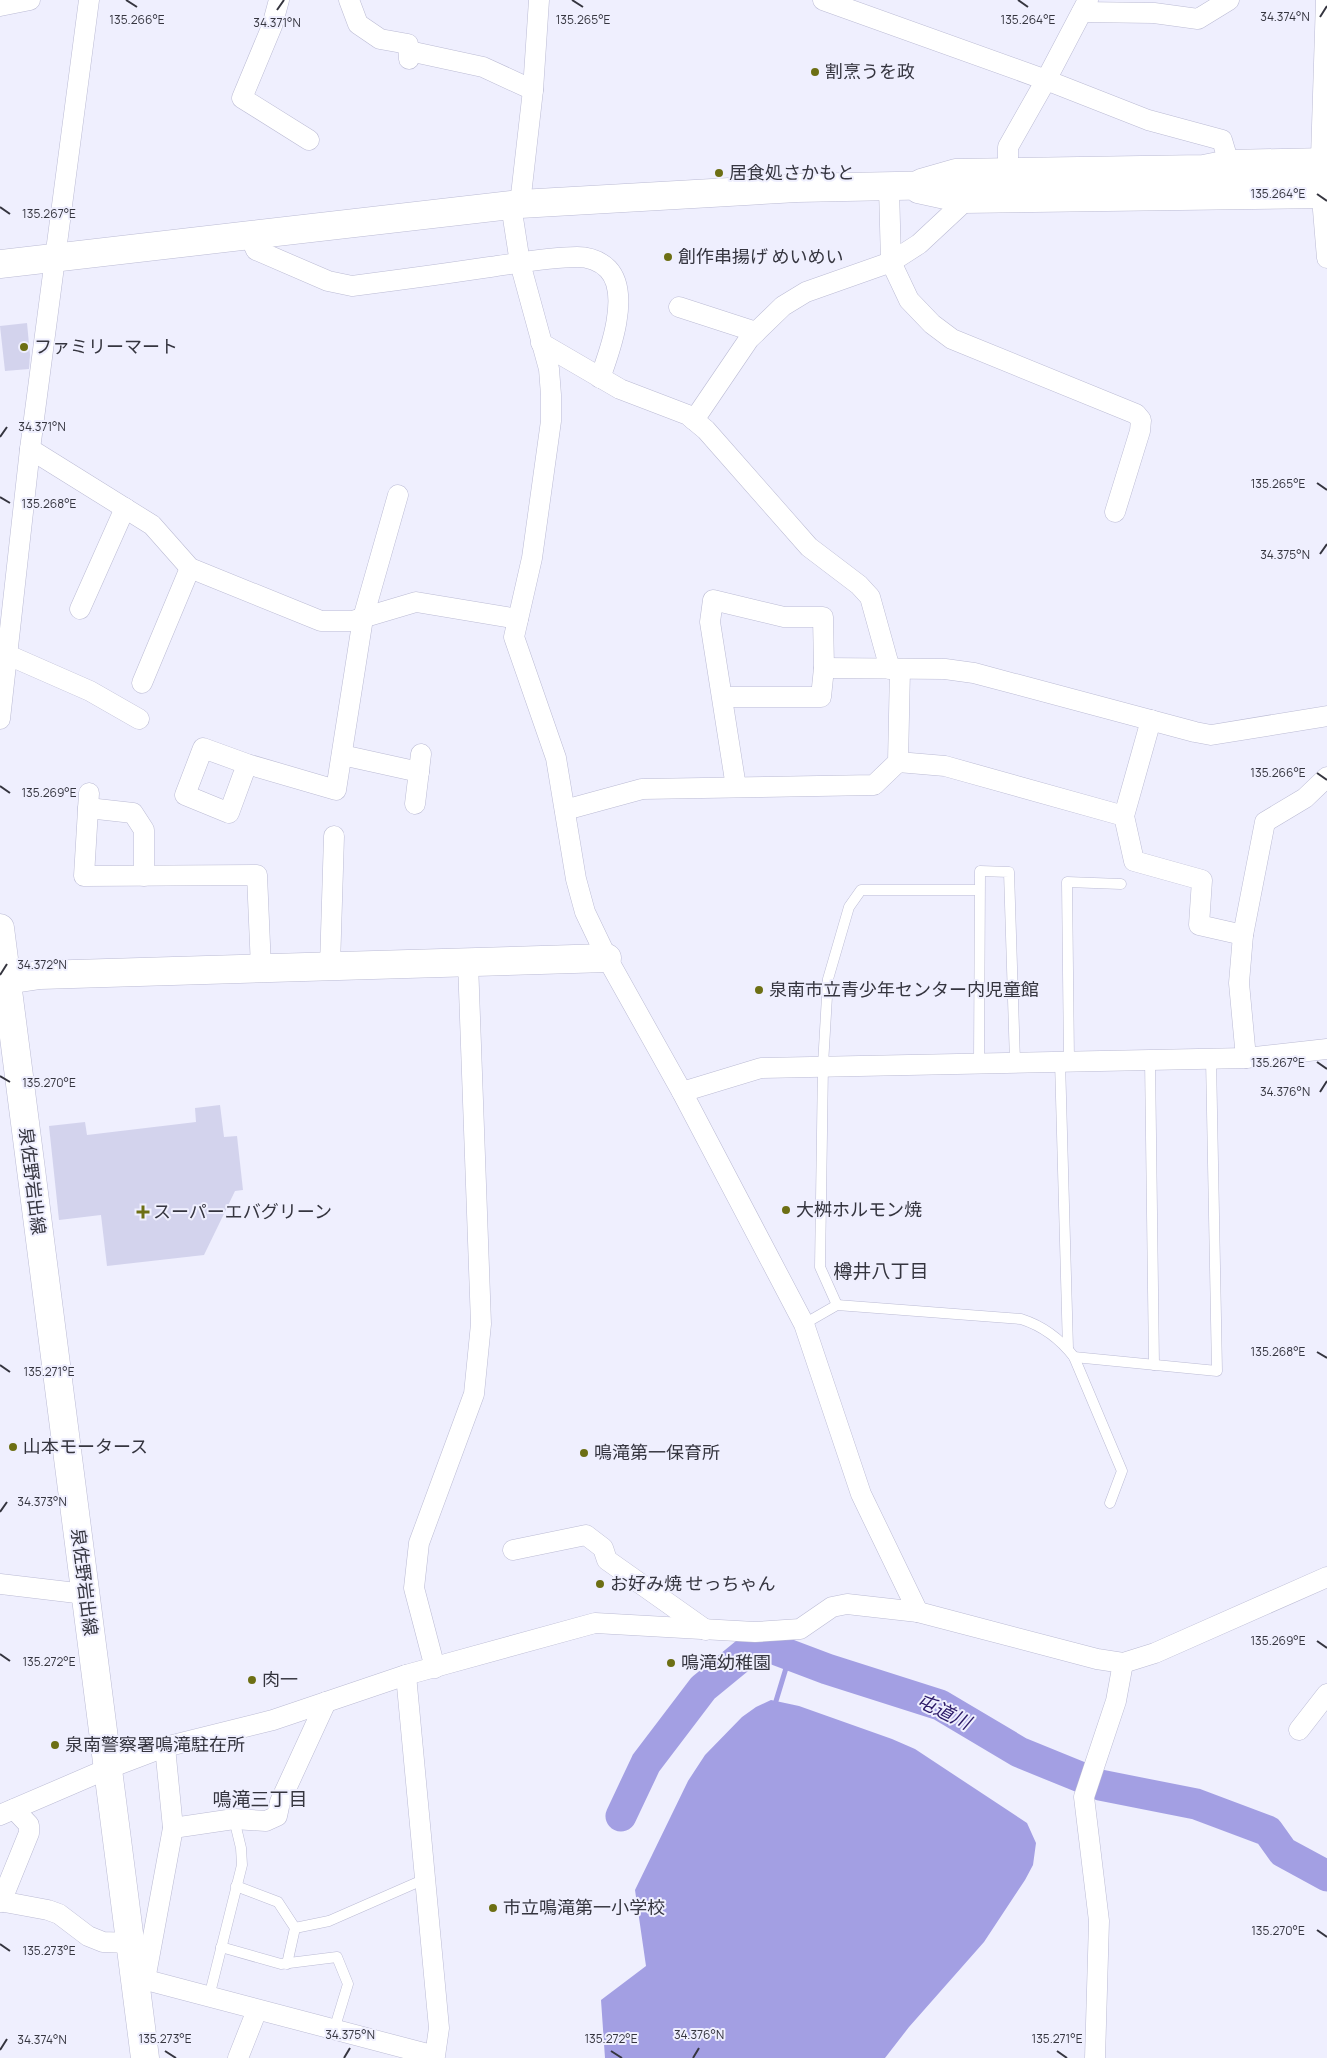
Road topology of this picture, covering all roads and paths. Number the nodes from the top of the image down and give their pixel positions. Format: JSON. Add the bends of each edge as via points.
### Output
{"nodes":[{"id":1,"x":30,"y":0,"type":"edge"},
{"id":2,"x":88,"y":0,"type":"edge"},
{"id":3,"x":279,"y":0,"type":"edge"},
{"id":4,"x":349,"y":0,"type":"edge"},
{"id":5,"x":539,"y":0,"type":"edge"},
{"id":6,"x":823,"y":0,"type":"edge"},
{"id":7,"x":1229,"y":0,"type":"edge"},
{"id":8,"x":1326,"y":0,"type":"edge"},
{"id":9,"x":0,"y":6,"type":"edge"},
{"id":10,"x":1085,"y":6,"type":"edge"},
{"id":11,"x":1046,"y":80,"type":"junction"},
{"id":12,"x":533,"y":90,"type":"junction"},
{"id":13,"x":309,"y":140,"type":"dead end"},
{"id":14,"x":1008,"y":167,"type":"junction"},
{"id":15,"x":1220,"y":170,"type":"junction"},
{"id":16,"x":1325,"y":178,"type":"edge"},
{"id":17,"x":889,"y":188,"type":"junction"},
{"id":18,"x":964,"y":203,"type":"junction"},
{"id":19,"x":516,"y":204,"type":"junction"},
{"id":20,"x":249,"y":236,"type":"junction"},
{"id":21,"x":54,"y":256,"type":"junction"},
{"id":22,"x":1327,"y":258,"type":"edge"},
{"id":23,"x":891,"y":262,"type":"junction"},
{"id":24,"x":520,"y":263,"type":"junction"},
{"id":25,"x":0,"y":264,"type":"edge"},
{"id":26,"x":679,"y":307,"type":"dead end"},
{"id":27,"x":756,"y":332,"type":"junction"},
{"id":28,"x":541,"y":343,"type":"junction"},
{"id":29,"x":600,"y":378,"type":"junction"},
{"id":30,"x":694,"y":420,"type":"junction"},
{"id":31,"x":30,"y":449,"type":"junction"},
{"id":32,"x":398,"y":495,"type":"dead end"},
{"id":33,"x":125,"y":508,"type":"junction"},
{"id":34,"x":1115,"y":512,"type":"dead end"},
{"id":35,"x":190,"y":568,"type":"junction"},
{"id":36,"x":80,"y":609,"type":"dead end"},
{"id":37,"x":363,"y":618,"type":"junction"},
{"id":38,"x":518,"y":619,"type":"junction"},
{"id":39,"x":8,"y":655,"type":"junction"},
{"id":40,"x":824,"y":668,"type":"junction"},
{"id":41,"x":895,"y":669,"type":"junction"},
{"id":42,"x":142,"y":683,"type":"dead end"},
{"id":43,"x":722,"y":697,"type":"junction"},
{"id":44,"x":1327,"y":716,"type":"edge"},
{"id":45,"x":0,"y":719,"type":"edge"},
{"id":46,"x":139,"y":719,"type":"dead end"},
{"id":47,"x":1151,"y":720,"type":"junction"},
{"id":48,"x":342,"y":755,"type":"junction"},
{"id":49,"x":898,"y":762,"type":"junction"},
{"id":50,"x":247,"y":764,"type":"dead end"},
{"id":51,"x":1327,"y":777,"type":"edge"},
{"id":52,"x":736,"y":787,"type":"junction"},
{"id":53,"x":416,"y":804,"type":"dead end"},
{"id":54,"x":565,"y":810,"type":"junction"},
{"id":55,"x":1124,"y":816,"type":"junction"},
{"id":56,"x":334,"y":836,"type":"dead end"},
{"id":57,"x":144,"y":876,"type":"junction"},
{"id":58,"x":1121,"y":884,"type":"dead end"},
{"id":59,"x":980,"y":890,"type":"junction"},
{"id":60,"x":0,"y":928,"type":"edge"},
{"id":61,"x":1243,"y":935,"type":"junction"},
{"id":62,"x":607,"y":958,"type":"junction"},
{"id":63,"x":468,"y":962,"type":"junction"},
{"id":64,"x":330,"y":966,"type":"junction"},
{"id":65,"x":260,"y":968,"type":"junction"},
{"id":66,"x":3,"y":980,"type":"edge"},
{"id":67,"x":1327,"y":1049,"type":"edge"},
{"id":68,"x":1246,"y":1058,"type":"junction"},
{"id":69,"x":1211,"y":1059,"type":"junction"},
{"id":70,"x":1150,"y":1060,"type":"junction"},
{"id":71,"x":1065,"y":1061,"type":"junction"},
{"id":72,"x":1016,"y":1062,"type":"junction"},
{"id":73,"x":980,"y":1063,"type":"junction"},
{"id":74,"x":823,"y":1065,"type":"junction"},
{"id":75,"x":682,"y":1092,"type":"junction"},
{"id":76,"x":837,"y":1305,"type":"junction"},
{"id":77,"x":804,"y":1324,"type":"junction"},
{"id":78,"x":1071,"y":1353,"type":"junction"},
{"id":79,"x":1154,"y":1365,"type":"junction"},
{"id":80,"x":1110,"y":1503,"type":"dead end"},
{"id":81,"x":513,"y":1550,"type":"dead end"},
{"id":82,"x":1327,"y":1577,"type":"edge"},
{"id":83,"x":0,"y":1584,"type":"edge"},
{"id":84,"x":85,"y":1594,"type":"junction"},
{"id":85,"x":918,"y":1612,"type":"junction"},
{"id":86,"x":706,"y":1630,"type":"junction"},
{"id":87,"x":1123,"y":1663,"type":"junction"},
{"id":88,"x":435,"y":1668,"type":"junction"},
{"id":89,"x":406,"y":1675,"type":"junction"},
{"id":90,"x":1327,"y":1694,"type":"edge"},
{"id":91,"x":326,"y":1702,"type":"junction"},
{"id":92,"x":1299,"y":1730,"type":"dead end"},
{"id":93,"x":165,"y":1747,"type":"junction"},
{"id":94,"x":107,"y":1769,"type":"junction"},
{"id":95,"x":7,"y":1812,"type":"edge"},
{"id":96,"x":234,"y":1819,"type":"junction"},
{"id":97,"x":173,"y":1828,"type":"junction"},
{"id":98,"x":425,"y":1879,"type":"junction"},
{"id":99,"x":236,"y":1886,"type":"junction"},
{"id":100,"x":0,"y":1901,"type":"edge"},
{"id":101,"x":295,"y":1928,"type":"junction"},
{"id":102,"x":130,"y":1943,"type":"junction"},
{"id":103,"x":221,"y":1947,"type":"junction"},
{"id":104,"x":287,"y":1964,"type":"junction"},
{"id":105,"x":140,"y":1979,"type":"junction"},
{"id":106,"x":209,"y":1997,"type":"junction"},
{"id":107,"x":257,"y":2010,"type":"junction"},
{"id":108,"x":334,"y":2030,"type":"junction"},
{"id":109,"x":405,"y":2054,"type":"edge"},
{"id":110,"x":145,"y":2058,"type":"edge"},
{"id":111,"x":238,"y":2058,"type":"edge"},
{"id":112,"x":1095,"y":2058,"type":"edge"}],
"edges":[{"from":1,"to":9,"type":"street"},
{"from":2,"to":21,"type":"street"},
{"from":3,"to":13,"type":"street","via":[[272,26],[242,98]]},
{"from":4,"to":12,"type":"street","via":[[358,24],[380,39],[408,44],[409,58],[483,67]]},
{"from":5,"to":12,"type":"street"},
{"from":6,"to":11,"type":"street"},
{"from":7,"to":10,"type":"street","via":[[1198,19]]},
{"from":8,"to":16,"type":"street"},
{"from":10,"to":11,"type":"street"},
{"from":11,"to":14,"type":"street","via":[[1008,147]]},
{"from":11,"to":15,"type":"street","via":[[1148,120],[1222,140]]},
{"from":12,"to":19,"type":"street"},
{"from":14,"to":15,"type":"street","via":[[1203,165]]},
{"from":14,"to":17,"type":"street","via":[[955,169]]},
{"from":15,"to":16,"type":"street"},
{"from":15,"to":17,"type":"street"},
{"from":16,"to":18,"type":"street"},
{"from":16,"to":22,"type":"street"},
{"from":17,"to":18,"type":"street"},
{"from":17,"to":19,"type":"street","via":[[797,188]]},
{"from":17,"to":23,"type":"street"},
{"from":18,"to":23,"type":"street","via":[[920,244]]},
{"from":19,"to":20,"type":"street"},
{"from":19,"to":24,"type":"street"},
{"from":20,"to":21,"type":"street"},
{"from":20,"to":24,"type":"street","via":[[256,250],[328,281],[352,286]]},
{"from":21,"to":25,"type":"street"},
{"from":21,"to":31,"type":"street"},
{"from":23,"to":27,"type":"street","via":[[806,292],[783,306]]},
{"from":23,"to":34,"type":"street","via":[[909,300],[952,339],[1136,414],[1141,420],[1140,431]]},
{"from":24,"to":28,"type":"street"},
{"from":24,"to":29,"type":"street","via":[[577,257],[598,260],[609,270],[617,285],[617,320]]},
{"from":26,"to":27,"type":"street"},
{"from":27,"to":30,"type":"street"},
{"from":28,"to":29,"type":"street"},
{"from":28,"to":38,"type":"street","via":[[550,369],[550,421],[532,558]]},
{"from":29,"to":30,"type":"street"},
{"from":30,"to":41,"type":"street","via":[[809,547],[870,597]]},
{"from":31,"to":33,"type":"street"},
{"from":31,"to":39,"type":"street"},
{"from":32,"to":37,"type":"street"},
{"from":33,"to":35,"type":"street","via":[[152,525]]},
{"from":33,"to":36,"type":"street"},
{"from":35,"to":37,"type":"street","via":[[321,621]]},
{"from":35,"to":42,"type":"street"},
{"from":37,"to":38,"type":"street","via":[[416,602]]},
{"from":37,"to":48,"type":"street"},
{"from":38,"to":54,"type":"street","via":[[514,638],[556,758]]},
{"from":39,"to":45,"type":"street"},
{"from":39,"to":46,"type":"street","via":[[90,691]]},
{"from":40,"to":41,"type":"street"},
{"from":40,"to":43,"type":"street","via":[[821,697]]},
{"from":40,"to":43,"type":"street","via":[[823,617],[784,617],[713,600],[710,622]]},
{"from":41,"to":47,"type":"street","via":[[945,669],[974,673]]},
{"from":41,"to":49,"type":"street"},
{"from":43,"to":52,"type":"street"},
{"from":44,"to":47,"type":"street","via":[[1211,735]]},
{"from":47,"to":55,"type":"street"},
{"from":48,"to":50,"type":"street","via":[[336,790]]},
{"from":48,"to":53,"type":"street","via":[[420,763]]},
{"from":49,"to":52,"type":"street","via":[[874,785]]},
{"from":49,"to":55,"type":"street","via":[[945,766]]},
{"from":51,"to":61,"type":"street","via":[[1305,798],[1265,822]]},
{"from":52,"to":54,"type":"street","via":[[642,789]]},
{"from":54,"to":62,"type":"street","via":[[585,912]]},
{"from":55,"to":61,"type":"street","via":[[1134,861],[1202,880],[1199,925]]},
{"from":56,"to":64,"type":"street"},
{"from":57,"to":57,"type":"street","via":[[144,830],[133,813],[89,800],[84,876]]},
{"from":57,"to":65,"type":"street","via":[[257,876]]},
{"from":58,"to":71,"type":"lane","via":[[1067,882]]},
{"from":59,"to":72,"type":"lane","via":[[980,871],[1008,872]]},
{"from":59,"to":73,"type":"lane"},
{"from":59,"to":74,"type":"lane","via":[[861,890],[850,906],[828,979]]},
{"from":60,"to":66,"type":"street","name":"泉佐野岩出線"},
{"from":61,"to":68,"type":"street","via":[[1239,983]]},
{"from":62,"to":63,"type":"street"},
{"from":62,"to":75,"type":"street"},
{"from":63,"to":64,"type":"street"},
{"from":63,"to":88,"type":"street","via":[[481,1324],[474,1394],[419,1543],[414,1588]]},
{"from":64,"to":65,"type":"street"},
{"from":65,"to":66,"type":"street","via":[[40,975]]},
{"from":66,"to":84,"type":"street","name":"泉佐野岩出線"},
{"from":67,"to":68,"type":"street"},
{"from":68,"to":69,"type":"street"},
{"from":69,"to":70,"type":"street"},
{"from":69,"to":79,"type":"lane","via":[[1217,1371]]},
{"from":70,"to":71,"type":"street"},
{"from":70,"to":79,"type":"lane"},
{"from":71,"to":72,"type":"street"},
{"from":71,"to":78,"type":"lane"},
{"from":72,"to":73,"type":"street"},
{"from":73,"to":74,"type":"street"},
{"from":74,"to":75,"type":"street","via":[[761,1068]]},
{"from":74,"to":76,"type":"lane","via":[[820,1267]]},
{"from":75,"to":77,"type":"street"},
{"from":76,"to":77,"type":"lane"},
{"from":76,"to":78,"type":"lane","via":[[1022,1320],[1034,1324]]},
{"from":77,"to":85,"type":"street","via":[[861,1494]]},
{"from":78,"to":79,"type":"lane"},
{"from":78,"to":80,"type":"lane","via":[[1122,1472]]},
{"from":81,"to":86,"type":"street","via":[[586,1535],[603,1548],[608,1560]]},
{"from":82,"to":87,"type":"street","via":[[1155,1653]]},
{"from":83,"to":84,"type":"street"},
{"from":84,"to":94,"type":"street","name":"泉佐野岩出線"},
{"from":85,"to":86,"type":"street","via":[[847,1604],[832,1607],[800,1629],[755,1632]]},
{"from":85,"to":87,"type":"street"},
{"from":86,"to":88,"type":"street","via":[[595,1624]]},
{"from":87,"to":112,"type":"street","via":[[1116,1701],[1084,1797],[1099,1921]]},
{"from":88,"to":89,"type":"street"},
{"from":89,"to":91,"type":"street"},
{"from":89,"to":98,"type":"street"},
{"from":90,"to":92,"type":"street"},
{"from":91,"to":93,"type":"street","via":[[273,1720]]},
{"from":91,"to":96,"type":"street","via":[[280,1802],[277,1816],[266,1821]]},
{"from":93,"to":94,"type":"street"},
{"from":93,"to":97,"type":"street"},
{"from":94,"to":95,"type":"street"},
{"from":94,"to":102,"type":"street","name":"泉佐野岩出線"},
{"from":95,"to":100,"type":"street","via":[[29,1825],[29,1833]]},
{"from":96,"to":97,"type":"street"},
{"from":96,"to":99,"type":"lane","via":[[242,1848],[242,1865]]},
{"from":97,"to":105,"type":"street"},
{"from":98,"to":101,"type":"lane","via":[[329,1921]]},
{"from":98,"to":109,"type":"street","via":[[439,2028],[435,2056]]},
{"from":99,"to":101,"type":"lane","via":[[278,1902]]},
{"from":99,"to":103,"type":"lane"},
{"from":100,"to":102,"type":"street","via":[[59,1914],[88,1936],[103,1942]]},
{"from":101,"to":104,"type":"lane"},
{"from":102,"to":105,"type":"street","name":"泉佐野岩出線"},
{"from":103,"to":104,"type":"lane"},
{"from":103,"to":106,"type":"lane"},
{"from":104,"to":108,"type":"lane","via":[[337,1957],[348,1984]]},
{"from":105,"to":106,"type":"street"},
{"from":105,"to":110,"type":"street","name":"泉佐野岩出線"},
{"from":106,"to":107,"type":"street"},
{"from":107,"to":108,"type":"street"},
{"from":107,"to":111,"type":"street"},
{"from":108,"to":109,"type":"street"}]}
